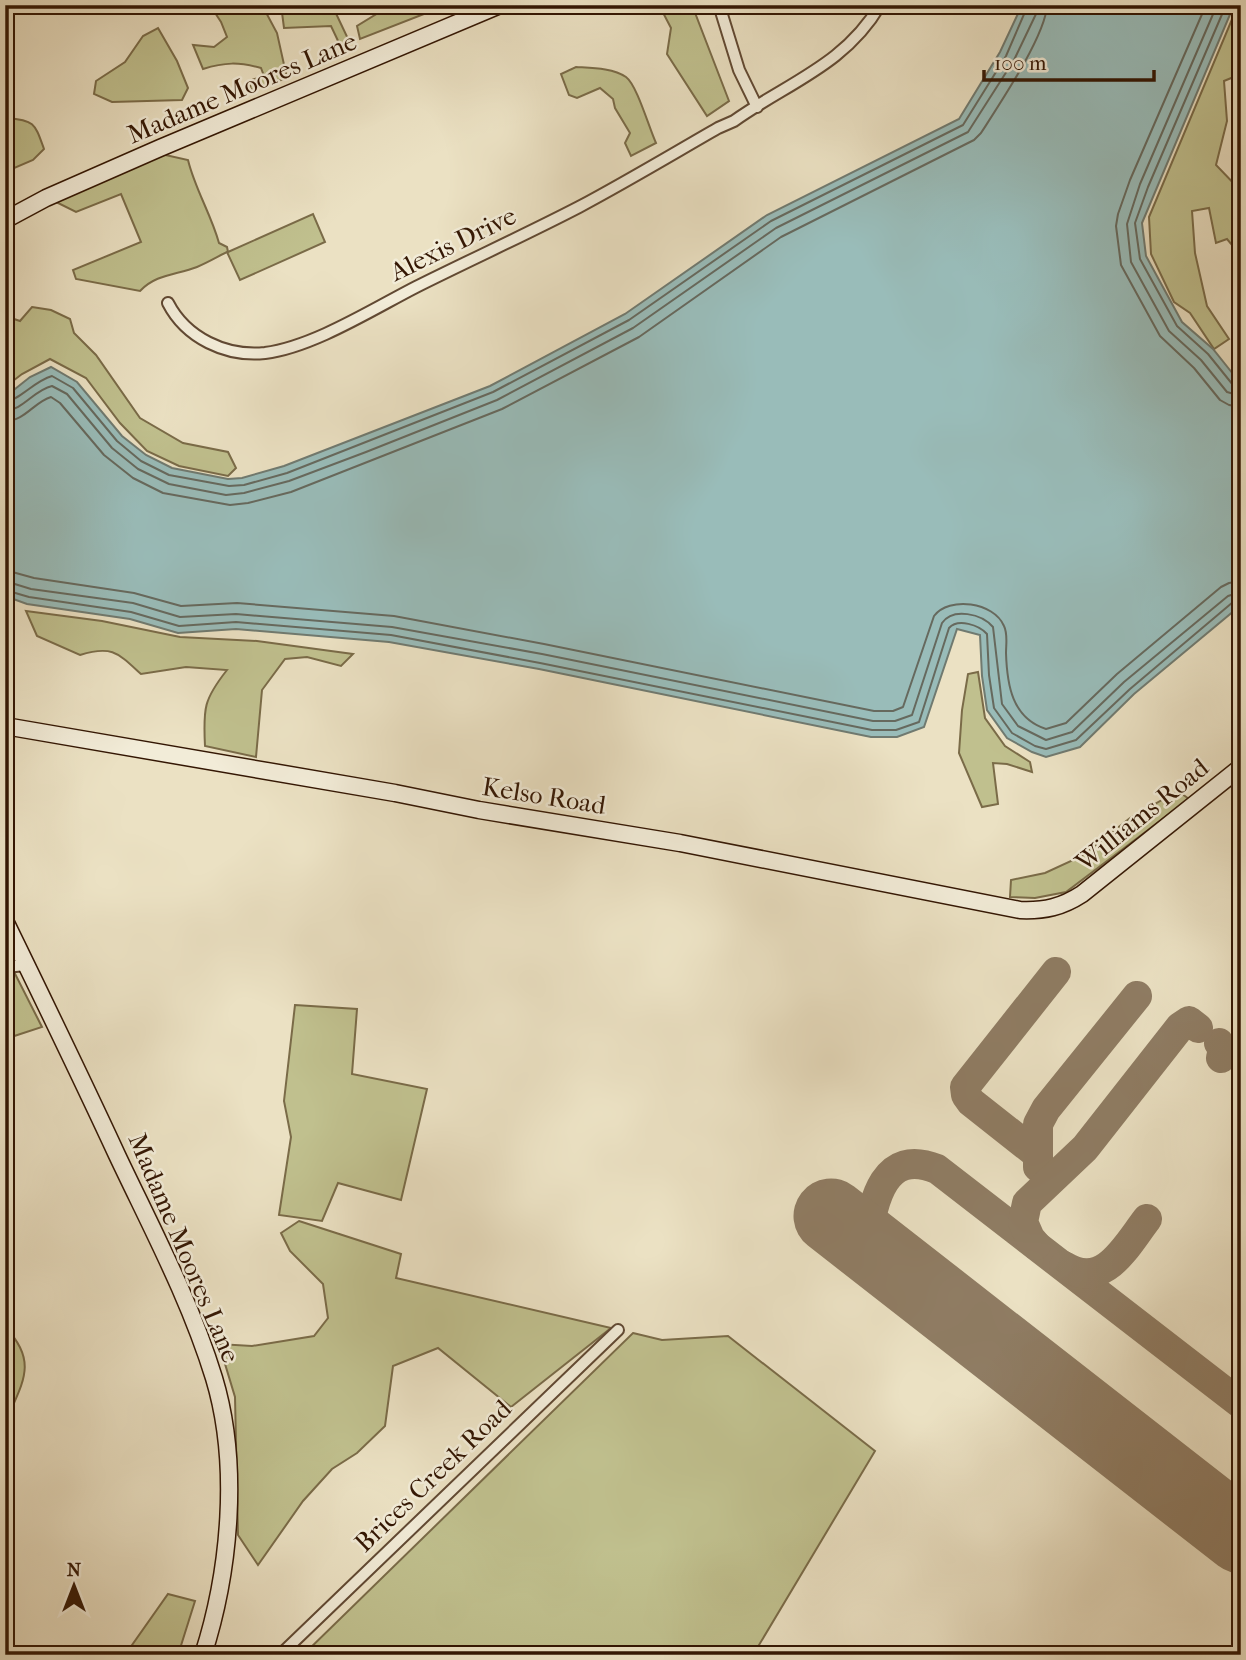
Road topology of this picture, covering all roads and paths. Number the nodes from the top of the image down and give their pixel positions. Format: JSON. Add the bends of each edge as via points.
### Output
{"nodes":[{"id":1,"x":500,"y":5,"type":"edge"},
{"id":2,"x":719,"y":5,"type":"edge"},
{"id":3,"x":880,"y":5,"type":"edge"},
{"id":4,"x":757,"y":107,"type":"junction"},
{"id":5,"x":5,"y":220,"type":"edge"},
{"id":6,"x":168,"y":303,"type":"dead end"},
{"id":7,"x":5,"y":726,"type":"edge"},
{"id":8,"x":1241,"y":767,"type":"edge"},
{"id":9,"x":1073,"y":900,"type":"joint"},
{"id":10,"x":5,"y":922,"type":"edge"},
{"id":11,"x":26,"y":965,"type":"junction"},
{"id":12,"x":5,"y":967,"type":"edge"},
{"id":13,"x":618,"y":1331,"type":"dead end"},
{"id":14,"x":203,"y":1655,"type":"edge"},
{"id":15,"x":280,"y":1655,"type":"edge"}],
"edges":[{"from":1,"to":5,"type":"street","name":"Madame Moores Lane","via":[[160,148]]},
{"from":2,"to":4,"type":"street","via":[[739,70]]},
{"from":3,"to":4,"type":"street","name":"Alexis Drive","via":[[842,52]]},
{"from":4,"to":6,"type":"street","name":"Alexis Drive","via":[[580,206],[289,348],[256,353],[213,345],[193,335]]},
{"from":7,"to":9,"type":"street","name":"Kelso Road","via":[[680,843],[995,906],[1040,911]]},
{"from":8,"to":9,"type":"street","name":"Williams Road"},
{"from":10,"to":11,"type":"street","name":"Madame Moores Lane"},
{"from":11,"to":12,"type":"street"},
{"from":11,"to":14,"type":"street","name":"Madame Moores Lane","via":[[158,1239],[196,1324],[215,1381],[227,1469],[227,1527],[222,1582]]},
{"from":13,"to":15,"type":"street","name":"Brices Creek Road"}]}
